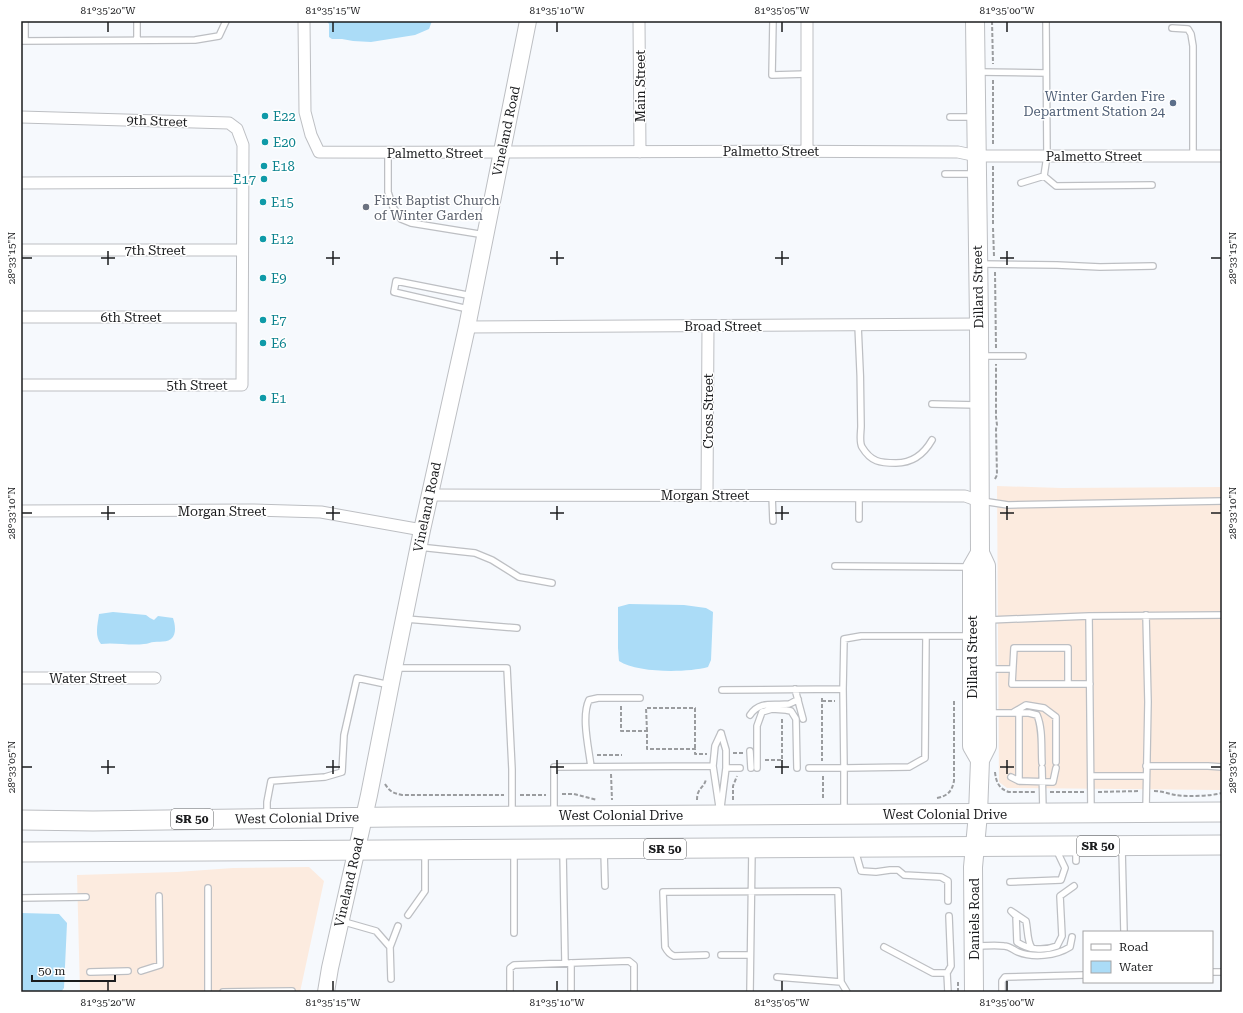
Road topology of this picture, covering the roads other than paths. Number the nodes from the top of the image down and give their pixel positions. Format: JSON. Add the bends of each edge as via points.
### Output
{"nodes":[{"id":1,"x":25,"y":21,"type":"edge"},
{"id":2,"x":137,"y":21,"type":"edge"},
{"id":3,"x":226,"y":21,"type":"edge"},
{"id":4,"x":304,"y":21,"type":"edge"},
{"id":5,"x":528,"y":21,"type":"edge"},
{"id":6,"x":639,"y":21,"type":"edge"},
{"id":7,"x":773,"y":21,"type":"edge"},
{"id":8,"x":806,"y":21,"type":"edge"},
{"id":9,"x":975,"y":21,"type":"edge"},
{"id":10,"x":1046,"y":21,"type":"edge"},
{"id":11,"x":1172,"y":28,"type":"dead end"},
{"id":12,"x":137,"y":40,"type":"junction"},
{"id":13,"x":23,"y":41,"type":"edge"},
{"id":14,"x":976,"y":72,"type":"junction"},
{"id":15,"x":1046,"y":73,"type":"junction"},
{"id":16,"x":807,"y":74,"type":"junction"},
{"id":17,"x":21,"y":117,"type":"edge"},
{"id":18,"x":950,"y":117,"type":"dead end"},
{"id":19,"x":976,"y":117,"type":"junction"},
{"id":20,"x":807,"y":151,"type":"junction"},
{"id":21,"x":388,"y":152,"type":"junction"},
{"id":22,"x":640,"y":152,"type":"junction"},
{"id":23,"x":501,"y":153,"type":"junction"},
{"id":24,"x":977,"y":156,"type":"junction"},
{"id":25,"x":1047,"y":156,"type":"junction"},
{"id":26,"x":1193,"y":156,"type":"junction"},
{"id":27,"x":1222,"y":156,"type":"edge"},
{"id":28,"x":945,"y":174,"type":"dead end"},
{"id":29,"x":977,"y":174,"type":"junction"},
{"id":30,"x":1044,"y":176,"type":"junction"},
{"id":31,"x":242,"y":182,"type":"junction"},
{"id":32,"x":1021,"y":183,"type":"dead end"},
{"id":33,"x":21,"y":184,"type":"edge"},
{"id":34,"x":1152,"y":185,"type":"dead end"},
{"id":35,"x":485,"y":235,"type":"junction"},
{"id":36,"x":21,"y":250,"type":"edge"},
{"id":37,"x":242,"y":250,"type":"junction"},
{"id":38,"x":978,"y":264,"type":"junction"},
{"id":39,"x":1153,"y":266,"type":"dead end"},
{"id":40,"x":471,"y":302,"type":"junction"},
{"id":41,"x":21,"y":317,"type":"edge"},
{"id":42,"x":242,"y":317,"type":"junction"},
{"id":43,"x":979,"y":324,"type":"junction"},
{"id":44,"x":858,"y":325,"type":"junction"},
{"id":45,"x":466,"y":326,"type":"junction"},
{"id":46,"x":708,"y":326,"type":"junction"},
{"id":47,"x":979,"y":356,"type":"junction"},
{"id":48,"x":1023,"y":356,"type":"dead end"},
{"id":49,"x":21,"y":385,"type":"edge"},
{"id":50,"x":932,"y":404,"type":"dead end"},
{"id":51,"x":979,"y":405,"type":"junction"},
{"id":52,"x":932,"y":440,"type":"dead end"},
{"id":53,"x":430,"y":495,"type":"junction"},
{"id":54,"x":707,"y":496,"type":"junction"},
{"id":55,"x":772,"y":496,"type":"junction"},
{"id":56,"x":859,"y":496,"type":"junction"},
{"id":57,"x":979,"y":501,"type":"junction"},
{"id":58,"x":1222,"y":501,"type":"edge"},
{"id":59,"x":21,"y":511,"type":"edge"},
{"id":60,"x":860,"y":520,"type":"dead end"},
{"id":61,"x":773,"y":521,"type":"dead end"},
{"id":62,"x":422,"y":530,"type":"junction"},
{"id":63,"x":419,"y":547,"type":"junction"},
{"id":64,"x":976,"y":560,"type":"junction"},
{"id":65,"x":835,"y":566,"type":"dead end"},
{"id":66,"x":552,"y":583,"type":"dead end"},
{"id":67,"x":1222,"y":615,"type":"edge"},
{"id":68,"x":1089,"y":616,"type":"junction"},
{"id":69,"x":1146,"y":616,"type":"junction"},
{"id":70,"x":404,"y":619,"type":"junction"},
{"id":71,"x":986,"y":620,"type":"junction"},
{"id":72,"x":516,"y":628,"type":"dead end"},
{"id":73,"x":972,"y":636,"type":"junction"},
{"id":74,"x":926,"y":637,"type":"junction"},
{"id":75,"x":394,"y":668,"type":"junction"},
{"id":76,"x":988,"y":669,"type":"junction"},
{"id":77,"x":1012,"y":669,"type":"junction"},
{"id":78,"x":21,"y":678,"type":"edge"},
{"id":79,"x":155,"y":678,"type":"dead end"},
{"id":80,"x":1068,"y":684,"type":"junction"},
{"id":81,"x":1090,"y":684,"type":"junction"},
{"id":82,"x":390,"y":685,"type":"junction"},
{"id":83,"x":795,"y":689,"type":"junction"},
{"id":84,"x":843,"y":689,"type":"junction"},
{"id":85,"x":722,"y":690,"type":"dead end"},
{"id":86,"x":640,"y":698,"type":"dead end"},
{"id":87,"x":798,"y":699,"type":"junction"},
{"id":88,"x":988,"y":713,"type":"junction"},
{"id":89,"x":1012,"y":713,"type":"junction"},
{"id":90,"x":1019,"y":713,"type":"junction"},
{"id":91,"x":750,"y":715,"type":"dead end"},
{"id":92,"x":803,"y":719,"type":"dead end"},
{"id":93,"x":750,"y":752,"type":"road end"},
{"id":94,"x":988,"y":762,"type":"junction"},
{"id":95,"x":713,"y":766,"type":"junction"},
{"id":96,"x":1146,"y":766,"type":"junction"},
{"id":97,"x":591,"y":767,"type":"junction"},
{"id":98,"x":1222,"y":767,"type":"edge"},
{"id":99,"x":726,"y":768,"type":"junction"},
{"id":100,"x":740,"y":768,"type":"dead end"},
{"id":101,"x":751,"y":768,"type":"dead end"},
{"id":102,"x":757,"y":768,"type":"dead end"},
{"id":103,"x":797,"y":768,"type":"dead end"},
{"id":104,"x":809,"y":768,"type":"dead end"},
{"id":105,"x":844,"y":768,"type":"junction"},
{"id":106,"x":1092,"y":776,"type":"junction"},
{"id":107,"x":1146,"y":776,"type":"junction"},
{"id":108,"x":1011,"y":777,"type":"dead end"},
{"id":109,"x":1019,"y":781,"type":"junction"},
{"id":110,"x":1042,"y":782,"type":"junction"},
{"id":111,"x":720,"y":805,"type":"junction"},
{"id":112,"x":844,"y":807,"type":"junction"},
{"id":113,"x":1222,"y":812,"type":"edge"},
{"id":114,"x":1043,"y":813,"type":"junction"},
{"id":115,"x":1091,"y":813,"type":"junction"},
{"id":116,"x":1146,"y":813,"type":"junction"},
{"id":117,"x":978,"y":814,"type":"junction"},
{"id":118,"x":512,"y":816,"type":"junction"},
{"id":119,"x":554,"y":816,"type":"junction"},
{"id":120,"x":364,"y":817,"type":"junction"},
{"id":121,"x":267,"y":818,"type":"junction"},
{"id":122,"x":21,"y":820,"type":"edge"},
{"id":123,"x":93,"y":821,"type":"junction"},
{"id":124,"x":21,"y":829,"type":"edge"},
{"id":125,"x":1222,"y":845,"type":"edge"},
{"id":126,"x":1055,"y":846,"type":"junction"},
{"id":127,"x":1122,"y":846,"type":"junction"},
{"id":128,"x":854,"y":847,"type":"junction"},
{"id":129,"x":974,"y":847,"type":"junction"},
{"id":130,"x":752,"y":848,"type":"junction"},
{"id":131,"x":563,"y":849,"type":"junction"},
{"id":132,"x":604,"y":849,"type":"junction"},
{"id":133,"x":425,"y":850,"type":"junction"},
{"id":134,"x":514,"y":850,"type":"junction"},
{"id":135,"x":356,"y":851,"type":"junction"},
{"id":136,"x":21,"y":852,"type":"edge"},
{"id":137,"x":1010,"y":882,"type":"dead end"},
{"id":138,"x":604,"y":886,"type":"dead end"},
{"id":139,"x":1074,"y":886,"type":"dead end"},
{"id":140,"x":208,"y":888,"type":"dead end"},
{"id":141,"x":752,"y":891,"type":"junction"},
{"id":142,"x":159,"y":896,"type":"dead end"},
{"id":143,"x":86,"y":897,"type":"dead end"},
{"id":144,"x":21,"y":898,"type":"edge"},
{"id":145,"x":948,"y":901,"type":"dead end"},
{"id":146,"x":408,"y":914,"type":"dead end"},
{"id":147,"x":949,"y":916,"type":"dead end"},
{"id":148,"x":340,"y":921,"type":"junction"},
{"id":149,"x":398,"y":926,"type":"dead end"},
{"id":150,"x":1124,"y":931,"type":"edge"},
{"id":151,"x":514,"y":933,"type":"dead end"},
{"id":152,"x":1072,"y":937,"type":"dead end"},
{"id":153,"x":974,"y":946,"type":"junction"},
{"id":154,"x":390,"y":947,"type":"junction"},
{"id":155,"x":884,"y":947,"type":"dead end"},
{"id":156,"x":1032,"y":948,"type":"junction"},
{"id":157,"x":706,"y":955,"type":"dead end"},
{"id":158,"x":722,"y":955,"type":"dead end"},
{"id":159,"x":750,"y":955,"type":"junction"},
{"id":160,"x":568,"y":963,"type":"junction"},
{"id":161,"x":128,"y":971,"type":"dead end"},
{"id":162,"x":141,"y":971,"type":"dead end"},
{"id":163,"x":90,"y":972,"type":"dead end"},
{"id":164,"x":948,"y":973,"type":"junction"},
{"id":165,"x":1083,"y":975,"type":"edge"},
{"id":166,"x":777,"y":977,"type":"dead end"},
{"id":167,"x":391,"y":979,"type":"dead end"},
{"id":168,"x":841,"y":982,"type":"junction"},
{"id":169,"x":292,"y":991,"type":"edge"},
{"id":170,"x":208,"y":992,"type":"edge"},
{"id":171,"x":223,"y":992,"type":"edge"},
{"id":172,"x":326,"y":992,"type":"edge"},
{"id":173,"x":510,"y":992,"type":"edge"},
{"id":174,"x":571,"y":992,"type":"edge"},
{"id":175,"x":634,"y":992,"type":"edge"},
{"id":176,"x":750,"y":992,"type":"edge"},
{"id":177,"x":847,"y":992,"type":"edge"},
{"id":178,"x":948,"y":992,"type":"edge"},
{"id":179,"x":974,"y":992,"type":"edge"},
{"id":180,"x":1002,"y":992,"type":"edge"}],
"edges":[{"from":1,"to":13,"type":"lane"},
{"from":2,"to":12,"type":"lane"},
{"from":3,"to":12,"type":"lane","via":[[219,36],[195,40]]},
{"from":4,"to":21,"type":"street","name":"Palmetto Street","via":[[305,112],[319,152]]},
{"from":5,"to":23,"type":"main road","name":"Vineland Road"},
{"from":6,"to":22,"type":"street","name":"Main Street"},
{"from":7,"to":16,"type":"lane","via":[[772,75]]},
{"from":8,"to":16,"type":"street"},
{"from":9,"to":14,"type":"main road","name":"Dillard Street"},
{"from":10,"to":15,"type":"lane"},
{"from":11,"to":26,"type":"lane","via":[[1188,29],[1193,46]]},
{"from":12,"to":13,"type":"lane"},
{"from":14,"to":15,"type":"lane"},
{"from":14,"to":19,"type":"main road","name":"Dillard Street"},
{"from":15,"to":25,"type":"lane"},
{"from":16,"to":20,"type":"street"},
{"from":17,"to":31,"type":"street","name":"9th Street","via":[[229,123],[237,129],[243,145]]},
{"from":18,"to":19,"type":"lane"},
{"from":19,"to":24,"type":"main road","name":"Dillard Street"},
{"from":20,"to":22,"type":"street","name":"Palmetto Street"},
{"from":20,"to":24,"type":"street","name":"Palmetto Street","via":[[958,152]]},
{"from":21,"to":23,"type":"street","name":"Palmetto Street"},
{"from":21,"to":35,"type":"lane","via":[[388,192],[393,208],[401,219],[411,223]]},
{"from":22,"to":23,"type":"street","name":"Palmetto Street"},
{"from":23,"to":35,"type":"main road","name":"Vineland Road"},
{"from":24,"to":25,"type":"street","name":"Palmetto Street"},
{"from":24,"to":29,"type":"main road","name":"Dillard Street"},
{"from":25,"to":26,"type":"street","name":"Palmetto Street"},
{"from":25,"to":30,"type":"lane"},
{"from":26,"to":27,"type":"street","name":"Palmetto Street"},
{"from":28,"to":29,"type":"lane"},
{"from":29,"to":38,"type":"main road","name":"Dillard Street"},
{"from":30,"to":32,"type":"lane"},
{"from":30,"to":34,"type":"lane","via":[[1056,186]]},
{"from":31,"to":33,"type":"street"},
{"from":31,"to":37,"type":"street","name":"5th Street"},
{"from":35,"to":40,"type":"main road","name":"Vineland Road"},
{"from":36,"to":37,"type":"street","name":"7th Street"},
{"from":37,"to":42,"type":"street","name":"5th Street"},
{"from":38,"to":39,"type":"lane"},
{"from":38,"to":43,"type":"main road","name":"Dillard Street"},
{"from":40,"to":40,"type":"lane","via":[[396,281],[394,292]]},
{"from":40,"to":45,"type":"main road","name":"Vineland Road"},
{"from":41,"to":42,"type":"street","name":"6th Street"},
{"from":42,"to":49,"type":"street","name":"5th Street","via":[[242,385]]},
{"from":43,"to":44,"type":"street","name":"Broad Street"},
{"from":43,"to":47,"type":"main road","name":"Dillard Street"},
{"from":44,"to":46,"type":"street","name":"Broad Street"},
{"from":44,"to":52,"type":"lane","via":[[861,446],[870,457],[881,463],[901,463],[916,459],[929,447]]},
{"from":45,"to":46,"type":"street","name":"Broad Street"},
{"from":45,"to":53,"type":"main road","name":"Vineland Road"},
{"from":46,"to":54,"type":"street","name":"Cross Street"},
{"from":47,"to":48,"type":"lane"},
{"from":47,"to":51,"type":"main road","name":"Dillard Street"},
{"from":50,"to":51,"type":"lane"},
{"from":51,"to":57,"type":"main road","name":"Dillard Street"},
{"from":53,"to":54,"type":"street","name":"Morgan Street"},
{"from":53,"to":62,"type":"main road","name":"Vineland Road"},
{"from":54,"to":55,"type":"street","name":"Morgan Street"},
{"from":55,"to":56,"type":"street","name":"Morgan Street"},
{"from":55,"to":61,"type":"lane"},
{"from":56,"to":57,"type":"street","name":"Morgan Street","via":[[965,496]]},
{"from":56,"to":60,"type":"lane"},
{"from":57,"to":58,"type":"lane","via":[[1008,505]]},
{"from":57,"to":64,"type":"main road","name":"Dillard Street"},
{"from":59,"to":62,"type":"street","name":"Morgan Street","via":[[321,512]]},
{"from":62,"to":63,"type":"main road","name":"Vineland Road"},
{"from":63,"to":66,"type":"lane","via":[[475,553],[519,577]]},
{"from":63,"to":70,"type":"main road","name":"Vineland Road"},
{"from":64,"to":65,"type":"lane"},
{"from":64,"to":71,"type":"main road","name":"Dillard Street","via":[[986,566]]},
{"from":64,"to":73,"type":"main road","name":"Dillard Street"},
{"from":67,"to":69,"type":"lane"},
{"from":68,"to":69,"type":"lane"},
{"from":68,"to":71,"type":"lane"},
{"from":68,"to":81,"type":"lane"},
{"from":69,"to":96,"type":"lane"},
{"from":70,"to":72,"type":"lane"},
{"from":70,"to":75,"type":"main road","name":"Vineland Road"},
{"from":71,"to":76,"type":"main road","name":"Dillard Street"},
{"from":73,"to":74,"type":"lane"},
{"from":73,"to":94,"type":"main road","name":"Dillard Street","via":[[972,746]]},
{"from":74,"to":84,"type":"lane","via":[[861,636],[844,639]]},
{"from":74,"to":105,"type":"lane","via":[[925,758],[909,767]]},
{"from":75,"to":82,"type":"main road","name":"Vineland Road"},
{"from":75,"to":118,"type":"lane","via":[[507,668]]},
{"from":76,"to":77,"type":"lane"},
{"from":76,"to":88,"type":"main road","name":"Dillard Street"},
{"from":77,"to":80,"type":"lane","via":[[1012,684]]},
{"from":77,"to":80,"type":"lane","via":[[1014,648],[1068,648]]},
{"from":78,"to":79,"type":"street","name":"Water Street"},
{"from":80,"to":81,"type":"lane"},
{"from":81,"to":106,"type":"lane"},
{"from":82,"to":120,"type":"main road","name":"Vineland Road"},
{"from":82,"to":121,"type":"lane","via":[[357,678],[344,735],[342,772],[325,778],[271,781]]},
{"from":83,"to":84,"type":"lane"},
{"from":83,"to":85,"type":"lane"},
{"from":83,"to":87,"type":"lane"},
{"from":84,"to":105,"type":"lane"},
{"from":86,"to":97,"type":"lane","via":[[589,700],[586,706],[586,736]]},
{"from":87,"to":91,"type":"lane","via":[[791,704],[760,706],[754,708]]},
{"from":87,"to":92,"type":"lane"},
{"from":88,"to":89,"type":"lane"},
{"from":88,"to":94,"type":"main road","name":"Dillard Street"},
{"from":89,"to":90,"type":"lane"},
{"from":89,"to":110,"type":"lane","via":[[1026,705],[1044,708],[1056,717],[1056,765],[1053,782]]},
{"from":90,"to":109,"type":"lane"},
{"from":90,"to":110,"type":"lane","via":[[1037,715],[1039,720]]},
{"from":93,"to":101,"type":"lane"},
{"from":94,"to":117,"type":"main road","name":"Dillard Street"},
{"from":95,"to":97,"type":"lane"},
{"from":95,"to":99,"type":"lane","via":[[715,746],[721,733],[726,753]]},
{"from":95,"to":111,"type":"lane"},
{"from":96,"to":98,"type":"lane"},
{"from":96,"to":107,"type":"lane"},
{"from":97,"to":119,"type":"lane","via":[[554,767]]},
{"from":99,"to":100,"type":"lane"},
{"from":99,"to":111,"type":"lane"},
{"from":102,"to":103,"type":"lane","via":[[759,717],[762,712],[772,710],[791,711],[796,719]]},
{"from":104,"to":105,"type":"lane"},
{"from":105,"to":112,"type":"lane"},
{"from":106,"to":107,"type":"lane"},
{"from":106,"to":115,"type":"lane"},
{"from":107,"to":116,"type":"lane"},
{"from":108,"to":109,"type":"lane"},
{"from":109,"to":110,"type":"lane"},
{"from":110,"to":114,"type":"lane"},
{"from":111,"to":112,"type":"highway","name":"West Colonial Drive","number":"SR 50"},
{"from":111,"to":119,"type":"highway","name":"West Colonial Drive","number":"SR 50"},
{"from":112,"to":117,"type":"highway","name":"West Colonial Drive","number":"SR 50"},
{"from":113,"to":116,"type":"highway","name":"West Colonial Drive","number":"SR 50"},
{"from":114,"to":115,"type":"highway","name":"West Colonial Drive","number":"SR 50"},
{"from":114,"to":117,"type":"highway","name":"West Colonial Drive","number":"SR 50"},
{"from":115,"to":116,"type":"highway","name":"West Colonial Drive","number":"SR 50"},
{"from":117,"to":129,"type":"main road","name":"Dillard Street"},
{"from":118,"to":119,"type":"highway","name":"West Colonial Drive","number":"SR 50"},
{"from":118,"to":120,"type":"highway","name":"West Colonial Drive","number":"SR 50"},
{"from":120,"to":121,"type":"highway","name":"West Colonial Drive","number":"SR 50"},
{"from":120,"to":135,"type":"main road","name":"Vineland Road"},
{"from":121,"to":123,"type":"highway","name":"West Colonial Drive","number":"SR 50"},
{"from":122,"to":123,"type":"highway","name":"West Colonial Drive","number":"SR 50"},
{"from":123,"to":124,"type":"highway"},
{"from":125,"to":127,"type":"highway","number":"SR 50"},
{"from":126,"to":127,"type":"highway","number":"SR 50","via":[[1076,854]]},
{"from":126,"to":129,"type":"highway","number":"SR 50"},
{"from":126,"to":137,"type":"lane","via":[[1065,868],[1061,880]]},
{"from":127,"to":150,"type":"lane"},
{"from":128,"to":129,"type":"highway","number":"SR 50"},
{"from":128,"to":130,"type":"highway","number":"SR 50"},
{"from":128,"to":145,"type":"lane","via":[[861,871],[898,870],[904,875],[941,877],[948,881]]},
{"from":129,"to":153,"type":"main road","name":"Daniels Road"},
{"from":130,"to":132,"type":"highway","number":"SR 50"},
{"from":130,"to":141,"type":"lane"},
{"from":131,"to":132,"type":"highway","number":"SR 50"},
{"from":131,"to":134,"type":"highway","number":"SR 50"},
{"from":131,"to":160,"type":"lane"},
{"from":132,"to":138,"type":"lane"},
{"from":133,"to":134,"type":"highway","number":"SR 50"},
{"from":133,"to":135,"type":"highway","number":"SR 50"},
{"from":133,"to":146,"type":"lane","via":[[425,891]]},
{"from":134,"to":151,"type":"lane"},
{"from":135,"to":136,"type":"highway","number":"SR 50"},
{"from":135,"to":148,"type":"main road","name":"Vineland Road"},
{"from":139,"to":156,"type":"lane","via":[[1060,896],[1062,936],[1057,946],[1048,949]]},
{"from":140,"to":170,"type":"lane"},
{"from":141,"to":157,"type":"lane","via":[[663,892],[667,952],[674,956]]},
{"from":141,"to":159,"type":"lane"},
{"from":141,"to":168,"type":"lane","via":[[838,891]]},
{"from":142,"to":162,"type":"lane","via":[[160,965]]},
{"from":143,"to":144,"type":"lane"},
{"from":147,"to":164,"type":"lane","via":[[951,966]]},
{"from":148,"to":154,"type":"lane","via":[[376,931]]},
{"from":148,"to":172,"type":"main road","name":"Vineland Road"},
{"from":149,"to":154,"type":"lane"},
{"from":152,"to":153,"type":"lane","via":[[1070,947],[1052,954],[1035,955],[1003,946]]},
{"from":153,"to":179,"type":"main road","name":"Daniels Road"},
{"from":154,"to":167,"type":"lane"},
{"from":155,"to":164,"type":"lane","via":[[933,973]]},
{"from":156,"to":156,"type":"lane","via":[[1029,944],[1026,921],[1011,911],[1016,916],[1017,942]]},
{"from":158,"to":159,"type":"lane"},
{"from":159,"to":176,"type":"lane"},
{"from":160,"to":173,"type":"lane","via":[[514,964],[510,968]]},
{"from":160,"to":174,"type":"lane"},
{"from":160,"to":175,"type":"lane","via":[[629,961],[634,965]]},
{"from":161,"to":163,"type":"lane"},
{"from":164,"to":178,"type":"lane"},
{"from":165,"to":180,"type":"lane","via":[[1005,977],[1002,981]]},
{"from":166,"to":168,"type":"lane"},
{"from":168,"to":177,"type":"lane"},
{"from":169,"to":171,"type":"lane"}]}
